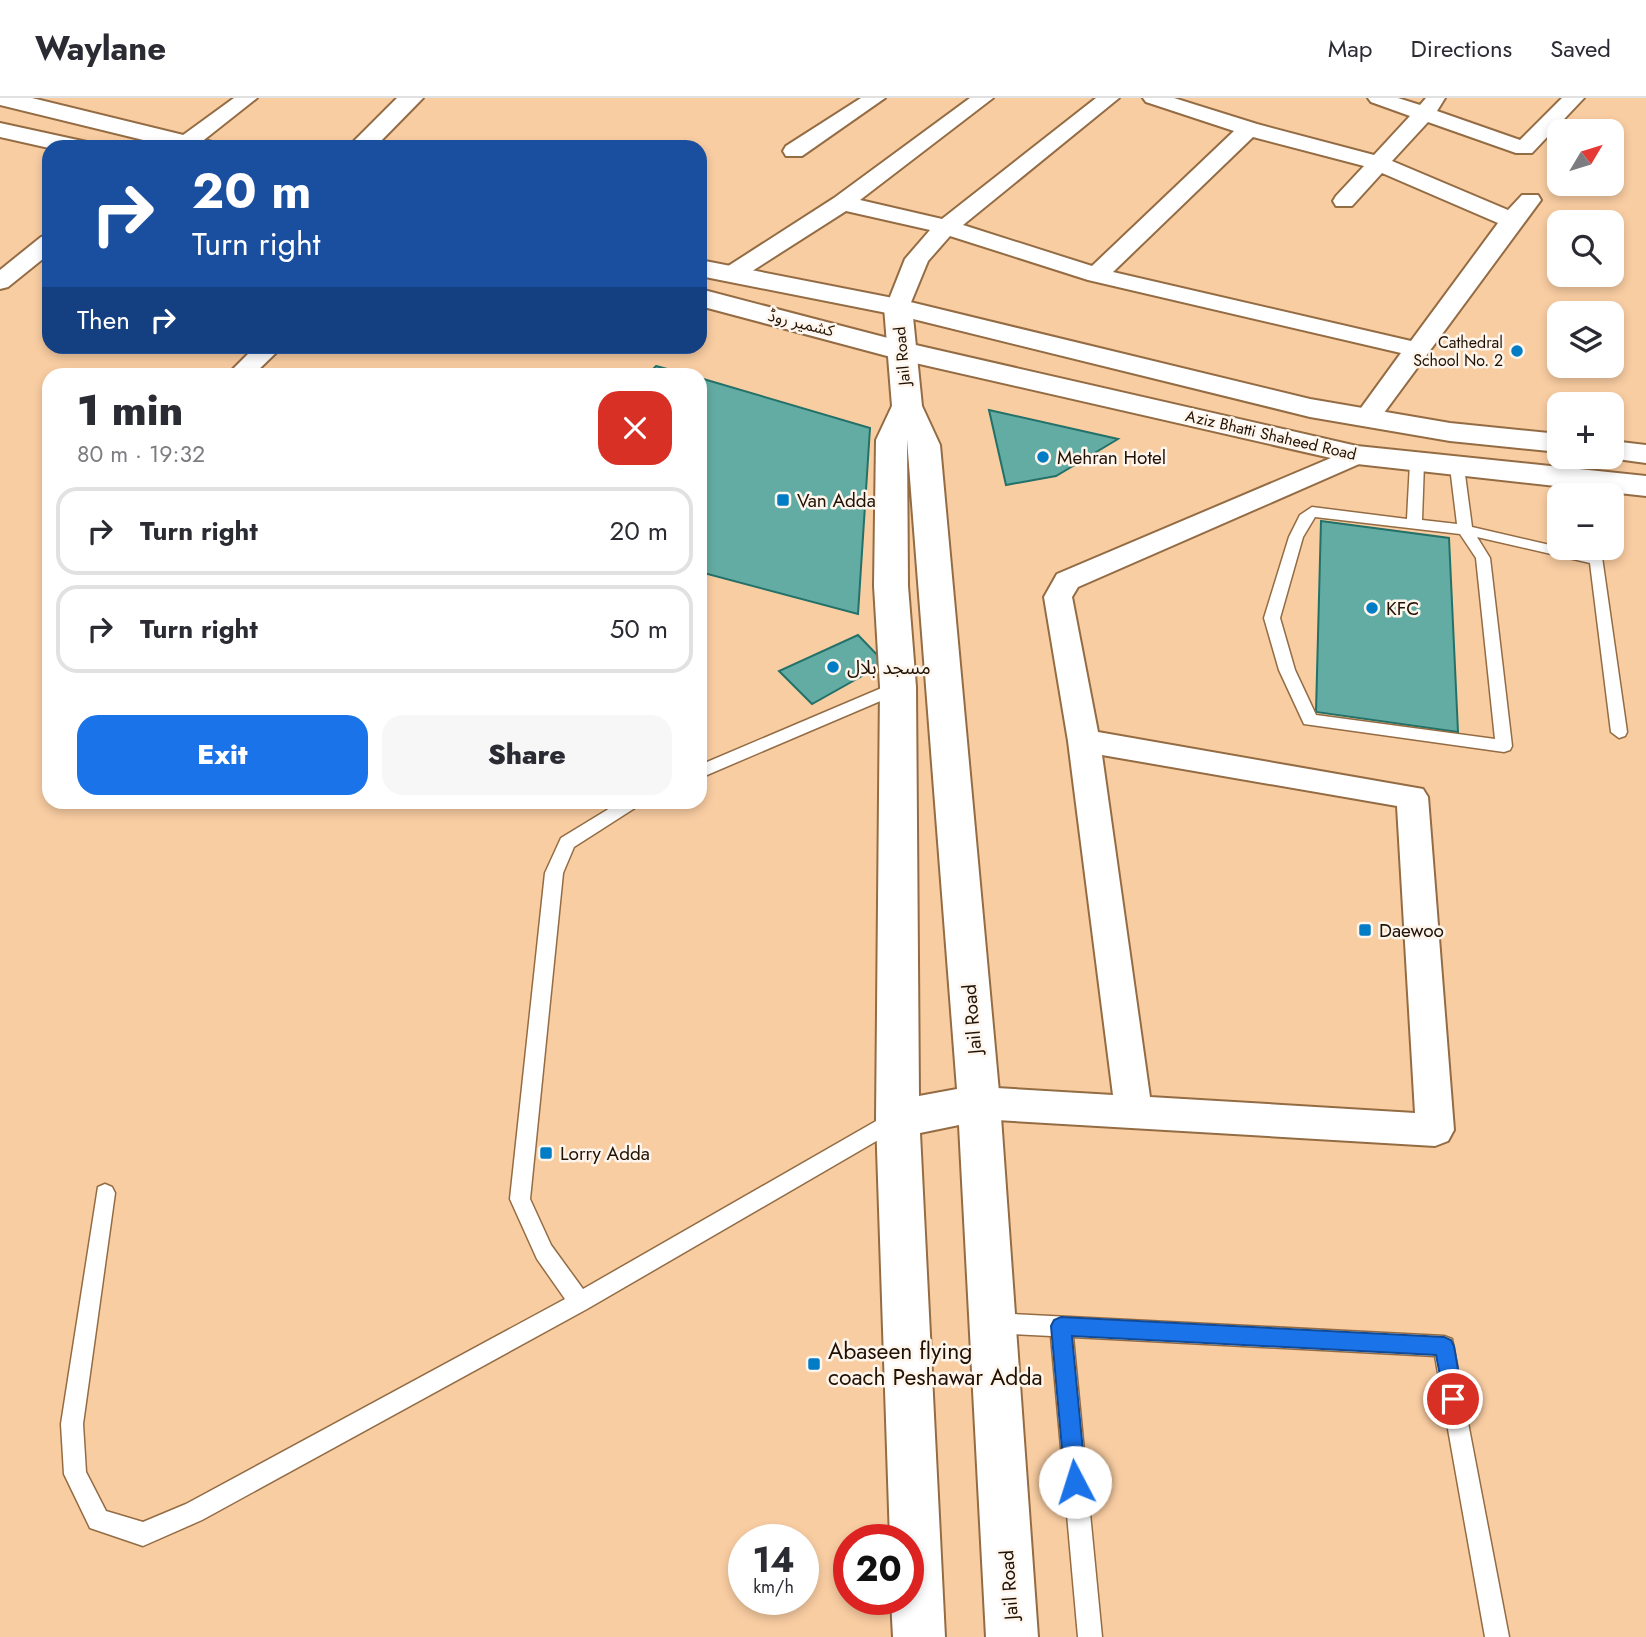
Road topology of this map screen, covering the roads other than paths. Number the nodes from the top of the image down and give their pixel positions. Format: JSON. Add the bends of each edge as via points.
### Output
{"nodes":[{"id":1,"x":2,"y":98,"type":"edge"},
{"id":2,"x":247,"y":98,"type":"edge"},
{"id":3,"x":411,"y":98,"type":"edge"},
{"id":4,"x":875,"y":98,"type":"edge"},
{"id":5,"x":983,"y":98,"type":"edge"},
{"id":6,"x":1109,"y":98,"type":"edge"},
{"id":7,"x":1153,"y":98,"type":"edge"},
{"id":8,"x":1378,"y":98,"type":"edge"},
{"id":9,"x":1574,"y":98,"type":"edge"},
{"id":10,"x":1430,"y":105,"type":"edge"},
{"id":11,"x":1249,"y":129,"type":"junction"},
{"id":12,"x":0,"y":130,"type":"edge"},
{"id":13,"x":46,"y":140,"type":"edge"},
{"id":14,"x":174,"y":140,"type":"edge"},
{"id":15,"x":201,"y":140,"type":"edge"},
{"id":16,"x":368,"y":140,"type":"edge"},
{"id":17,"x":794,"y":150,"type":"dead end"},
{"id":18,"x":1378,"y":163,"type":"junction"},
{"id":19,"x":1530,"y":200,"type":"dead end"},
{"id":20,"x":1344,"y":201,"type":"dead end"},
{"id":21,"x":842,"y":203,"type":"junction"},
{"id":22,"x":1512,"y":220,"type":"junction"},
{"id":23,"x":946,"y":227,"type":"junction"},
{"id":24,"x":42,"y":248,"type":"edge"},
{"id":25,"x":707,"y":270,"type":"edge"},
{"id":26,"x":730,"y":275,"type":"junction"},
{"id":27,"x":1096,"y":275,"type":"junction"},
{"id":28,"x":0,"y":282,"type":"edge"},
{"id":29,"x":707,"y":299,"type":"edge"},
{"id":30,"x":898,"y":307,"type":"junction"},
{"id":31,"x":1419,"y":350,"type":"junction"},
{"id":32,"x":902,"y":351,"type":"junction"},
{"id":33,"x":262,"y":354,"type":"edge"},
{"id":34,"x":247,"y":368,"type":"edge"},
{"id":35,"x":907,"y":406,"type":"junction"},
{"id":36,"x":1366,"y":419,"type":"junction"},
{"id":37,"x":1547,"y":442,"type":"edge"},
{"id":38,"x":1624,"y":451,"type":"edge"},
{"id":39,"x":1646,"y":454,"type":"edge"},
{"id":40,"x":1357,"y":455,"type":"junction"},
{"id":41,"x":1417,"y":463,"type":"junction"},
{"id":42,"x":1457,"y":467,"type":"junction"},
{"id":43,"x":1646,"y":486,"type":"edge"},
{"id":44,"x":1415,"y":524,"type":"junction"},
{"id":45,"x":1465,"y":530,"type":"junction"},
{"id":46,"x":943,"y":666,"type":"junction"},
{"id":47,"x":898,"y":687,"type":"junction"},
{"id":48,"x":1619,"y":732,"type":"dead end"},
{"id":49,"x":1084,"y":740,"type":"junction"},
{"id":50,"x":707,"y":769,"type":"edge"},
{"id":51,"x":621,"y":809,"type":"edge"},
{"id":52,"x":979,"y":1103,"type":"junction"},
{"id":53,"x":1134,"y":1114,"type":"junction"},
{"id":54,"x":898,"y":1119,"type":"junction"},
{"id":55,"x":105,"y":1193,"type":"dead end"},
{"id":56,"x":580,"y":1303,"type":"junction"},
{"id":57,"x":993,"y":1323,"type":"junction"},
{"id":58,"x":1061,"y":1326,"type":"junction"},
{"id":59,"x":919,"y":1637,"type":"edge"},
{"id":60,"x":1012,"y":1637,"type":"edge"},
{"id":61,"x":1090,"y":1637,"type":"edge"},
{"id":62,"x":1497,"y":1637,"type":"edge"}],
"edges":[{"from":1,"to":14,"type":"main road"},
{"from":2,"to":15,"type":"street"},
{"from":3,"to":16,"type":"main road"},
{"from":4,"to":17,"type":"street"},
{"from":5,"to":21,"type":"street"},
{"from":6,"to":23,"type":"street"},
{"from":7,"to":11,"type":"street"},
{"from":8,"to":10,"type":"street"},
{"from":9,"to":10,"type":"street","via":[[1524,148]]},
{"from":10,"to":18,"type":"street"},
{"from":11,"to":18,"type":"street"},
{"from":11,"to":27,"type":"street"},
{"from":12,"to":13,"type":"main road"},
{"from":18,"to":20,"type":"street"},
{"from":18,"to":22,"type":"street"},
{"from":19,"to":22,"type":"street"},
{"from":21,"to":23,"type":"street"},
{"from":21,"to":26,"type":"street"},
{"from":22,"to":31,"type":"street"},
{"from":23,"to":27,"type":"street"},
{"from":23,"to":30,"type":"street","via":[[916,259]]},
{"from":24,"to":28,"type":"street"},
{"from":25,"to":26,"type":"main road","name":"کشمیر روڈ"},
{"from":26,"to":30,"type":"main road","name":"کشمیر روڈ"},
{"from":27,"to":31,"type":"street"},
{"from":29,"to":32,"type":"main road","name":"کشمیر روڈ"},
{"from":30,"to":32,"type":"main road","name":"Jail Road"},
{"from":30,"to":36,"type":"main road","name":"Aziz Bhatti Shaheed Road","via":[[1199,383]]},
{"from":31,"to":36,"type":"street"},
{"from":32,"to":35,"type":"main road","name":"Jail Road"},
{"from":32,"to":40,"type":"main road","name":"Aziz Bhatti Shaheed Road"},
{"from":33,"to":34,"type":"street"},
{"from":35,"to":46,"type":"main road","name":"Jail Road","via":[[925,444]]},
{"from":35,"to":47,"type":"main road","name":"Jail Road","via":[[891,440],[891,586]]},
{"from":36,"to":37,"type":"main road","name":"Aziz Bhatti Shaheed Road"},
{"from":38,"to":39,"type":"main road"},
{"from":40,"to":41,"type":"main road","name":"Aziz Bhatti Shaheed Road"},
{"from":40,"to":49,"type":"street","via":[[1067,581],[1058,597]]},
{"from":41,"to":42,"type":"main road","name":"Aziz Bhatti Shaheed Road"},
{"from":41,"to":44,"type":"lane"},
{"from":42,"to":43,"type":"main road","name":"Aziz Bhatti Shaheed Road"},
{"from":42,"to":45,"type":"lane"},
{"from":44,"to":45,"type":"lane"},
{"from":44,"to":45,"type":"lane","via":[[1312,512],[1305,518],[1272,618],[1287,670],[1310,720],[1504,746],[1483,558]]},
{"from":45,"to":48,"type":"lane","via":[[1597,560]]},
{"from":46,"to":47,"type":"main road"},
{"from":46,"to":52,"type":"main road","name":"Jail Road"},
{"from":47,"to":50,"type":"lane"},
{"from":47,"to":54,"type":"main road","name":"Jail Road"},
{"from":49,"to":53,"type":"street"},
{"from":49,"to":53,"type":"street","via":[[1412,797],[1435,1130]]},
{"from":51,"to":56,"type":"lane","via":[[567,843],[554,873],[520,1199],[544,1252]]},
{"from":52,"to":53,"type":"street"},
{"from":52,"to":54,"type":"main road"},
{"from":52,"to":57,"type":"main road","name":"Jail Road"},
{"from":54,"to":56,"type":"lane"},
{"from":54,"to":59,"type":"main road","name":"Jail Road"},
{"from":55,"to":56,"type":"lane","via":[[72,1424],[75,1474],[98,1520],[143,1534],[194,1513]]},
{"from":57,"to":58,"type":"lane"},
{"from":57,"to":60,"type":"main road","name":"Jail Road"},
{"from":58,"to":61,"type":"lane"},
{"from":58,"to":62,"type":"lane","via":[[1444,1346]]}]}
